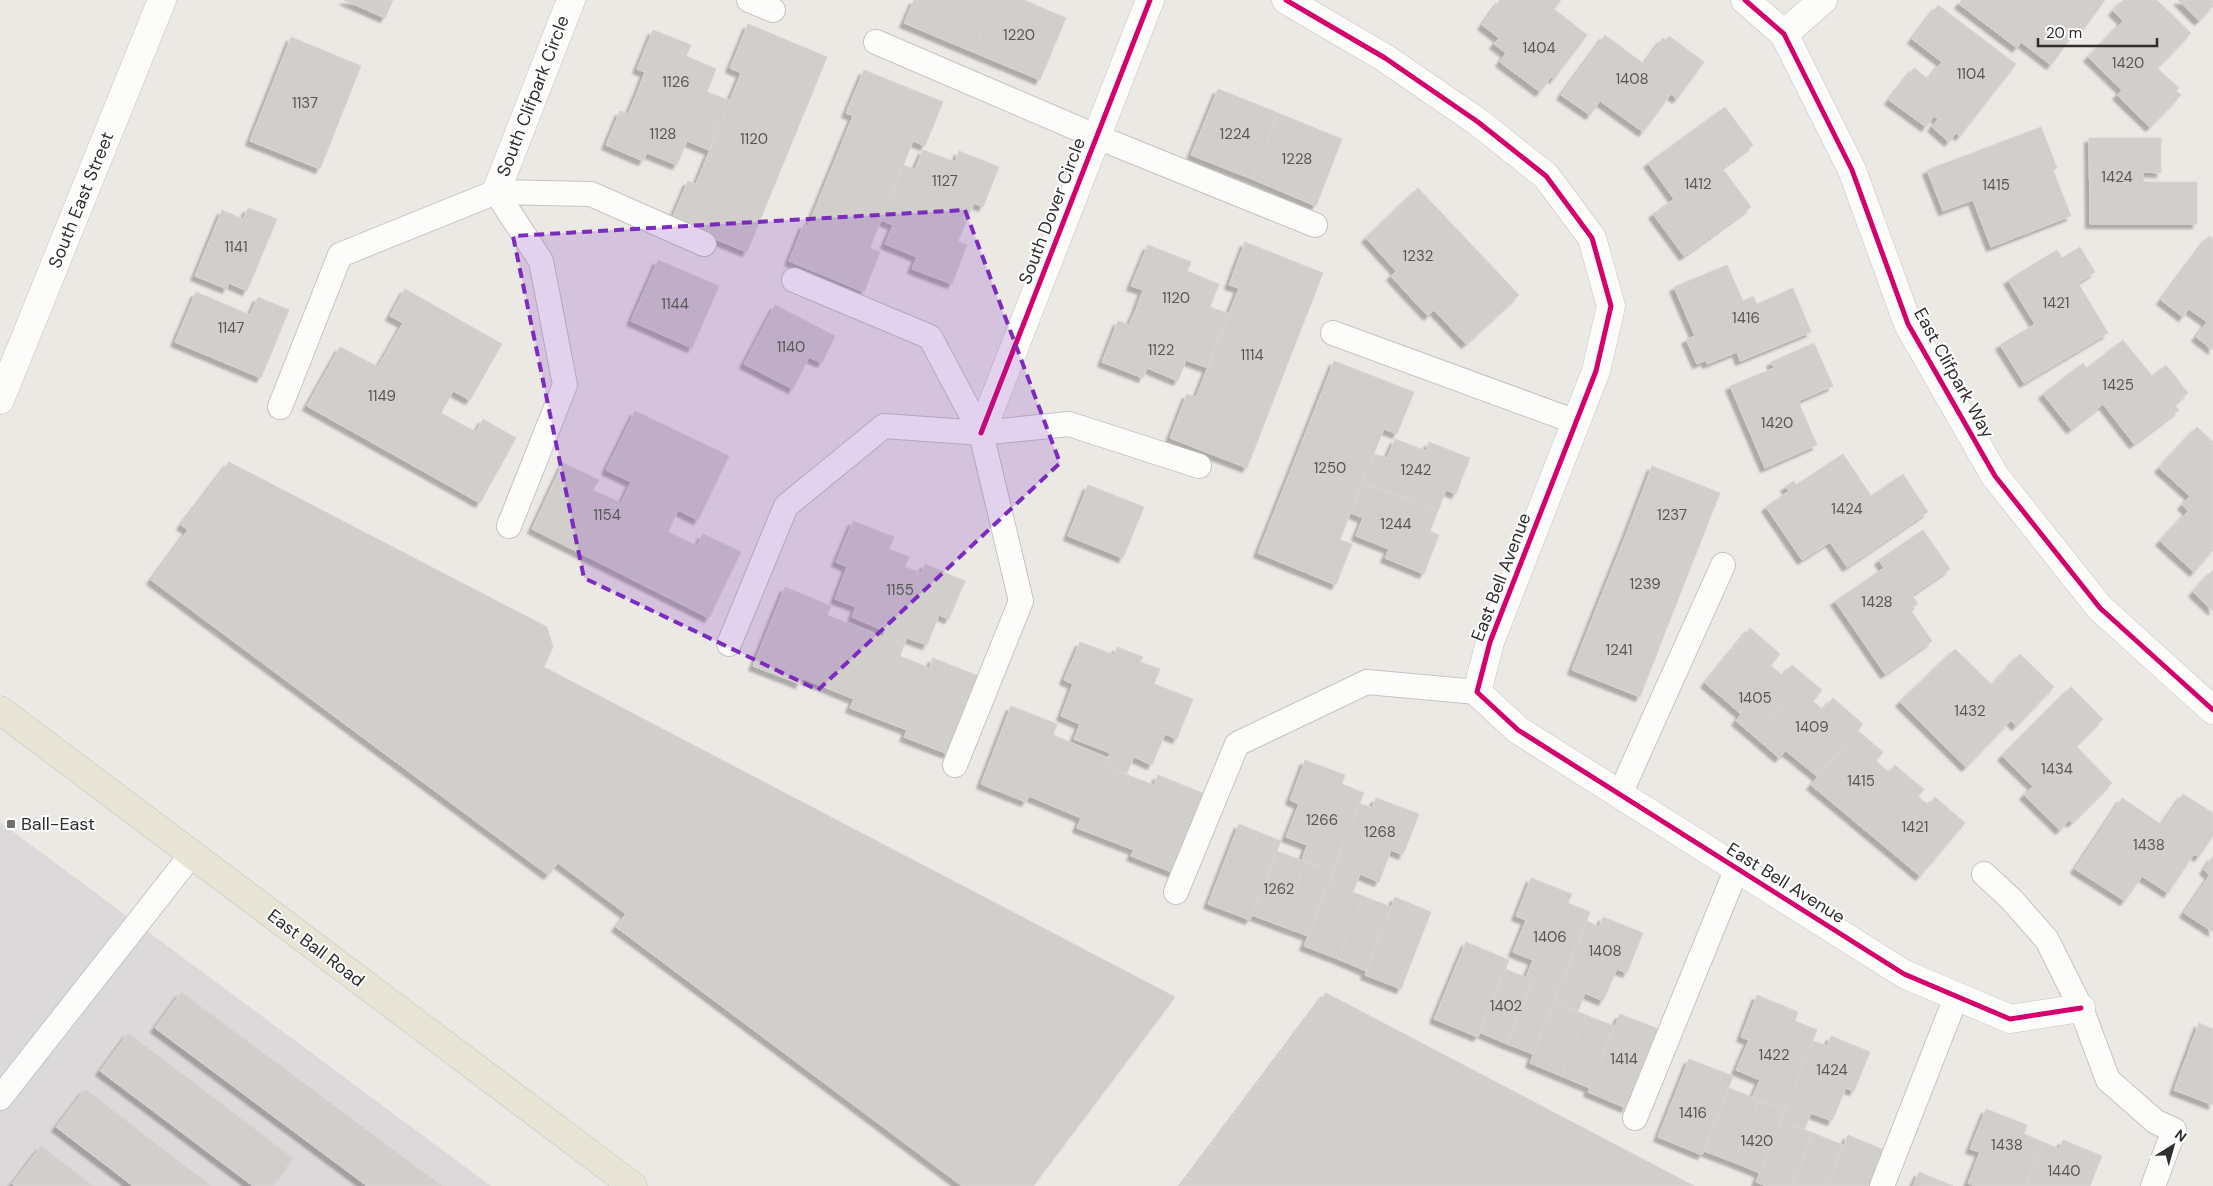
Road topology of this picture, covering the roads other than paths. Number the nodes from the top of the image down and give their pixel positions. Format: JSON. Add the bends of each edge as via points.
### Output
{"nodes":[{"id":1,"x":162,"y":0,"type":"edge"},
{"id":2,"x":571,"y":0,"type":"edge"},
{"id":3,"x":749,"y":0,"type":"edge"},
{"id":4,"x":1150,"y":0,"type":"edge"},
{"id":5,"x":1286,"y":0,"type":"edge"},
{"id":6,"x":1745,"y":0,"type":"edge"},
{"id":7,"x":1824,"y":0,"type":"edge"},
{"id":8,"x":773,"y":10,"type":"dead end"},
{"id":9,"x":1784,"y":34,"type":"junction"},
{"id":10,"x":876,"y":42,"type":"dead end"},
{"id":11,"x":1096,"y":136,"type":"junction"},
{"id":12,"x":496,"y":192,"type":"junction"},
{"id":13,"x":1315,"y":225,"type":"dead end"},
{"id":14,"x":704,"y":244,"type":"dead end"},
{"id":15,"x":794,"y":280,"type":"dead end"},
{"id":16,"x":1334,"y":333,"type":"dead end"},
{"id":17,"x":0,"y":400,"type":"edge"},
{"id":18,"x":280,"y":407,"type":"dead end"},
{"id":19,"x":1576,"y":422,"type":"junction"},
{"id":20,"x":980,"y":433,"type":"junction"},
{"id":21,"x":1199,"y":466,"type":"dead end"},
{"id":22,"x":509,"y":526,"type":"dead end"},
{"id":23,"x":1723,"y":565,"type":"dead end"},
{"id":24,"x":729,"y":644,"type":"dead end"},
{"id":25,"x":1477,"y":692,"type":"junction"},
{"id":26,"x":0,"y":710,"type":"edge"},
{"id":27,"x":2213,"y":710,"type":"edge"},
{"id":28,"x":955,"y":765,"type":"dead end"},
{"id":29,"x":1620,"y":794,"type":"junction"},
{"id":30,"x":192,"y":854,"type":"junction"},
{"id":31,"x":1737,"y":868,"type":"junction"},
{"id":32,"x":1984,"y":874,"type":"dead end"},
{"id":33,"x":1176,"y":892,"type":"dead end"},
{"id":34,"x":1956,"y":997,"type":"junction"},
{"id":35,"x":2081,"y":1008,"type":"junction"},
{"id":36,"x":0,"y":1098,"type":"edge"},
{"id":37,"x":1635,"y":1118,"type":"dead end"},
{"id":38,"x":633,"y":1186,"type":"edge"},
{"id":39,"x":1882,"y":1186,"type":"edge"},
{"id":40,"x":2153,"y":1186,"type":"edge"}],
"edges":[{"from":1,"to":17,"type":"street","name":"South East Street"},
{"from":2,"to":12,"type":"street","name":"South Clifpark Circle"},
{"from":3,"to":8,"type":"lane"},
{"from":4,"to":11,"type":"street","name":"South Dover Circle"},
{"from":5,"to":19,"type":"street","name":"East Bell Avenue","via":[[1385,58],[1478,122],[1546,176],[1592,238],[1610,306],[1596,372]]},
{"from":6,"to":9,"type":"street","name":"East Clifpark Way"},
{"from":7,"to":9,"type":"street"},
{"from":9,"to":27,"type":"street","name":"East Clifpark Way","via":[[1852,170],[1908,324],[1995,476],[2100,608]]},
{"from":10,"to":11,"type":"lane"},
{"from":11,"to":13,"type":"lane"},
{"from":11,"to":20,"type":"street","name":"South Dover Circle"},
{"from":12,"to":14,"type":"lane","via":[[591,194]]},
{"from":12,"to":18,"type":"lane","via":[[340,255]]},
{"from":12,"to":22,"type":"lane","via":[[540,261],[565,385]]},
{"from":15,"to":20,"type":"lane","via":[[930,337]]},
{"from":16,"to":19,"type":"lane"},
{"from":19,"to":25,"type":"street","name":"East Bell Avenue","via":[[1490,642]]},
{"from":20,"to":21,"type":"lane","via":[[1069,424]]},
{"from":20,"to":24,"type":"lane","via":[[884,426],[786,506]]},
{"from":20,"to":28,"type":"lane","via":[[1021,602]]},
{"from":23,"to":29,"type":"lane"},
{"from":25,"to":29,"type":"street","name":"East Bell Avenue","via":[[1518,730]]},
{"from":25,"to":33,"type":"lane","via":[[1367,682],[1237,744]]},
{"from":26,"to":30,"type":"main road","name":"East Ball Road"},
{"from":29,"to":31,"type":"street","name":"East Bell Avenue"},
{"from":30,"to":36,"type":"lane"},
{"from":30,"to":38,"type":"main road","name":"East Ball Road"},
{"from":31,"to":34,"type":"street","name":"East Bell Avenue","via":[[1904,974]]},
{"from":31,"to":37,"type":"lane"},
{"from":32,"to":35,"type":"lane","via":[[2047,940]]},
{"from":34,"to":35,"type":"street","name":"East Bell Avenue","via":[[2010,1019]]},
{"from":34,"to":39,"type":"lane"},
{"from":35,"to":40,"type":"lane","via":[[2108,1080],[2156,1122],[2174,1130]]}]}
